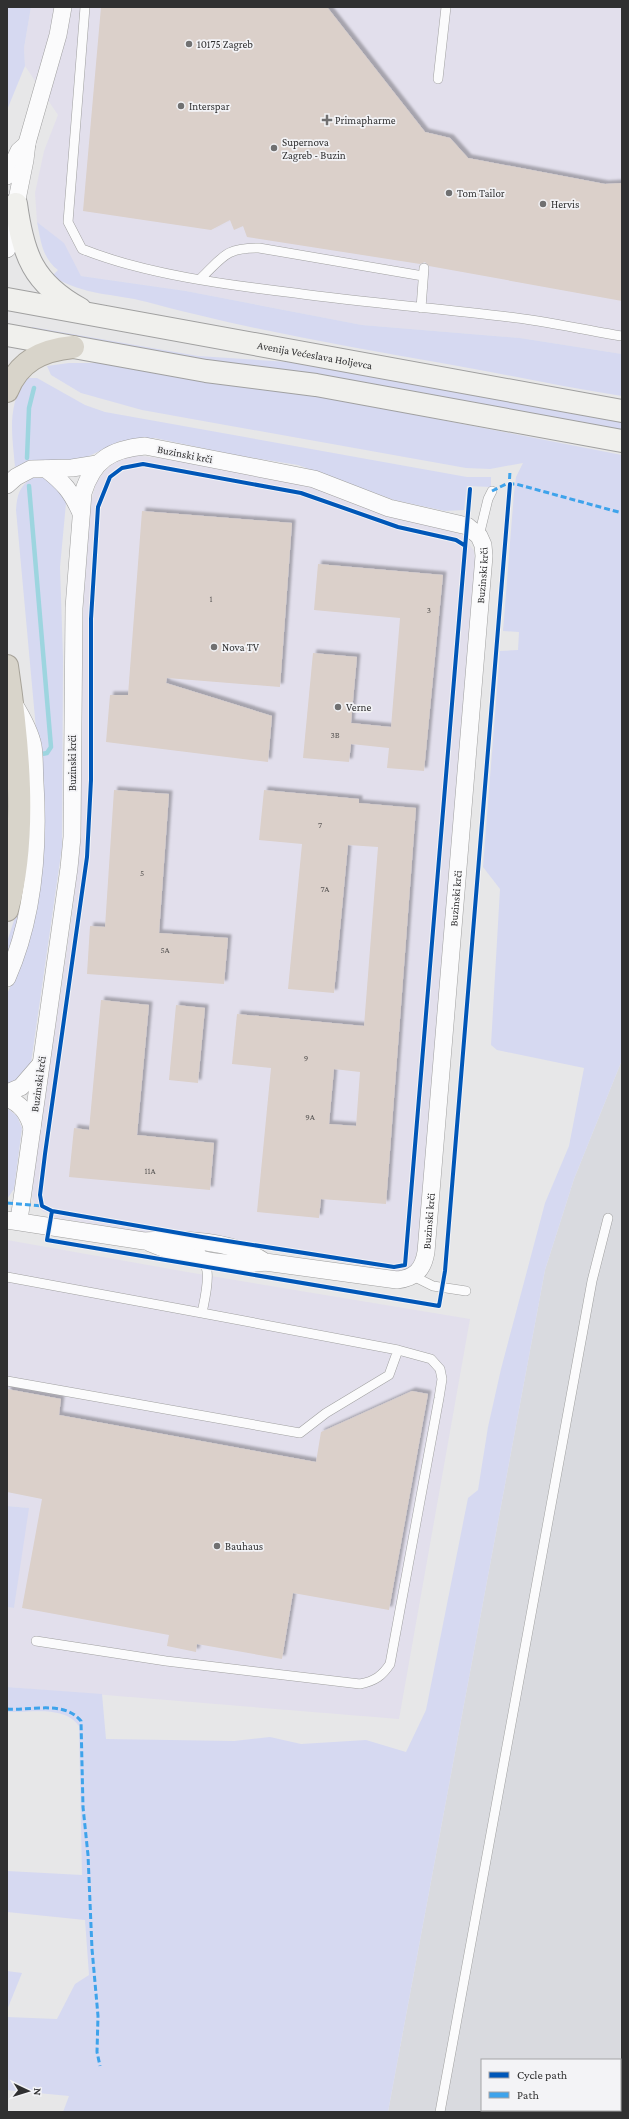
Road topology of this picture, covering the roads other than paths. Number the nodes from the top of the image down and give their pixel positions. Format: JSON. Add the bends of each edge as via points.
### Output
{"nodes":[{"id":1,"x":54,"y":7,"type":"edge"},
{"id":2,"x":63,"y":7,"type":"edge"},
{"id":3,"x":446,"y":7,"type":"edge"},
{"id":4,"x":84,"y":8,"type":"edge"},
{"id":5,"x":58,"y":35,"type":"junction"},
{"id":6,"x":438,"y":79,"type":"dead end"},
{"id":7,"x":27,"y":143,"type":"junction"},
{"id":8,"x":7,"y":176,"type":"edge"},
{"id":9,"x":16,"y":204,"type":"junction"},
{"id":10,"x":7,"y":249,"type":"edge"},
{"id":11,"x":200,"y":279,"type":"junction"},
{"id":12,"x":7,"y":299,"type":"edge"},
{"id":13,"x":421,"y":308,"type":"junction"},
{"id":14,"x":92,"y":315,"type":"junction"},
{"id":15,"x":7,"y":335,"type":"edge"},
{"id":16,"x":622,"y":336,"type":"edge"},
{"id":17,"x":73,"y":347,"type":"junction"},
{"id":18,"x":7,"y":391,"type":"edge"},
{"id":19,"x":622,"y":412,"type":"edge"},
{"id":20,"x":622,"y":441,"type":"edge"},
{"id":21,"x":97,"y":464,"type":"junction"},
{"id":22,"x":46,"y":468,"type":"junction"},
{"id":23,"x":7,"y":485,"type":"edge"},
{"id":24,"x":492,"y":492,"type":"dead end"},
{"id":25,"x":81,"y":514,"type":"junction"},
{"id":26,"x":479,"y":536,"type":"junction"},
{"id":27,"x":7,"y":666,"type":"edge"},
{"id":28,"x":12,"y":700,"type":"junction"},
{"id":29,"x":7,"y":910,"type":"edge"},
{"id":30,"x":7,"y":978,"type":"edge"},
{"id":31,"x":40,"y":1065,"type":"junction"},
{"id":32,"x":7,"y":1093,"type":"edge"},
{"id":33,"x":7,"y":1098,"type":"edge"},
{"id":34,"x":32,"y":1128,"type":"junction"},
{"id":35,"x":608,"y":1218,"type":"dead end"},
{"id":36,"x":13,"y":1220,"type":"edge"},
{"id":37,"x":144,"y":1241,"type":"junction"},
{"id":38,"x":194,"y":1241,"type":"junction"},
{"id":39,"x":247,"y":1252,"type":"junction"},
{"id":40,"x":204,"y":1260,"type":"junction"},
{"id":41,"x":265,"y":1262,"type":"junction"},
{"id":42,"x":223,"y":1263,"type":"junction"},
{"id":43,"x":414,"y":1276,"type":"junction"},
{"id":44,"x":7,"y":1277,"type":"edge"},
{"id":45,"x":209,"y":1280,"type":"junction"},
{"id":46,"x":466,"y":1291,"type":"dead end"},
{"id":47,"x":202,"y":1313,"type":"junction"},
{"id":48,"x":398,"y":1350,"type":"junction"},
{"id":49,"x":7,"y":1381,"type":"edge"},
{"id":50,"x":36,"y":1641,"type":"dead end"},
{"id":51,"x":440,"y":2112,"type":"edge"}],
"edges":[{"from":1,"to":5,"type":"lane"},
{"from":2,"to":5,"type":"street"},
{"from":3,"to":6,"type":"lane"},
{"from":4,"to":11,"type":"lane","via":[[68,222],[82,249],[99,256]]},
{"from":5,"to":7,"type":"street"},
{"from":7,"to":8,"type":"street","via":[[19,151]]},
{"from":7,"to":9,"type":"street"},
{"from":9,"to":10,"type":"street"},
{"from":9,"to":14,"type":"main road","via":[[22,243],[33,269],[50,289]]},
{"from":11,"to":13,"type":"lane","via":[[283,292]]},
{"from":11,"to":13,"type":"lane","via":[[226,254],[238,248],[259,248],[424,272]]},
{"from":12,"to":14,"type":"main road","name":"Avenija Većeslava Holjevca"},
{"from":13,"to":16,"type":"lane","via":[[510,317]]},
{"from":14,"to":19,"type":"main road","name":"Avenija Većeslava Holjevca"},
{"from":15,"to":17,"type":"main road"},
{"from":17,"to":18,"type":"highway","via":[[55,349],[32,358],[18,370]]},
{"from":17,"to":20,"type":"main road","via":[[206,371],[316,385]]},
{"from":21,"to":22,"type":"street","via":[[72,468]]},
{"from":21,"to":25,"type":"street","name":"Buzinski krči","via":[[82,493]]},
{"from":21,"to":26,"type":"street","name":"Buzinski krči","via":[[106,456],[120,450],[145,446],[314,479],[389,508],[466,526]]},
{"from":22,"to":23,"type":"street","via":[[37,467],[24,471]]},
{"from":22,"to":25,"type":"street","via":[[71,491]]},
{"from":24,"to":26,"type":"lane"},
{"from":25,"to":31,"type":"street","name":"Buzinski krči","via":[[74,608],[72,837]]},
{"from":26,"to":43,"type":"street","name":"Buzinski krči","via":[[484,556],[428,1236],[422,1268]]},
{"from":27,"to":28,"type":"highway"},
{"from":28,"to":29,"type":"highway","via":[[19,814],[15,873]]},
{"from":28,"to":30,"type":"street","via":[[27,726],[33,746],[36,852],[25,924]]},
{"from":31,"to":32,"type":"street","via":[[21,1087]]},
{"from":31,"to":34,"type":"street","name":"Buzinski krči"},
{"from":33,"to":34,"type":"street","via":[[27,1113]]},
{"from":34,"to":36,"type":"street","name":"Buzinski krči"},
{"from":35,"to":51,"type":"lane","via":[[592,1281]]},
{"from":36,"to":37,"type":"street","name":"Buzinski krči"},
{"from":37,"to":38,"type":"street","name":"Buzinski krči"},
{"from":37,"to":40,"type":"street"},
{"from":38,"to":39,"type":"street","name":"Buzinski krči"},
{"from":38,"to":40,"type":"lane"},
{"from":39,"to":41,"type":"street","name":"Buzinski krči"},
{"from":39,"to":42,"type":"lane","via":[[233,1255]]},
{"from":40,"to":42,"type":"street"},
{"from":40,"to":45,"type":"lane"},
{"from":41,"to":42,"type":"street"},
{"from":41,"to":43,"type":"street","name":"Buzinski krči","via":[[397,1280]]},
{"from":42,"to":45,"type":"lane"},
{"from":43,"to":46,"type":"lane","via":[[433,1286]]},
{"from":44,"to":47,"type":"lane"},
{"from":45,"to":47,"type":"lane"},
{"from":47,"to":48,"type":"lane"},
{"from":48,"to":49,"type":"lane","via":[[389,1375],[326,1413],[300,1433]]},
{"from":48,"to":50,"type":"lane","via":[[431,1359],[440,1369],[442,1379],[390,1664],[383,1674],[373,1682],[360,1684],[166,1661]]}]}
